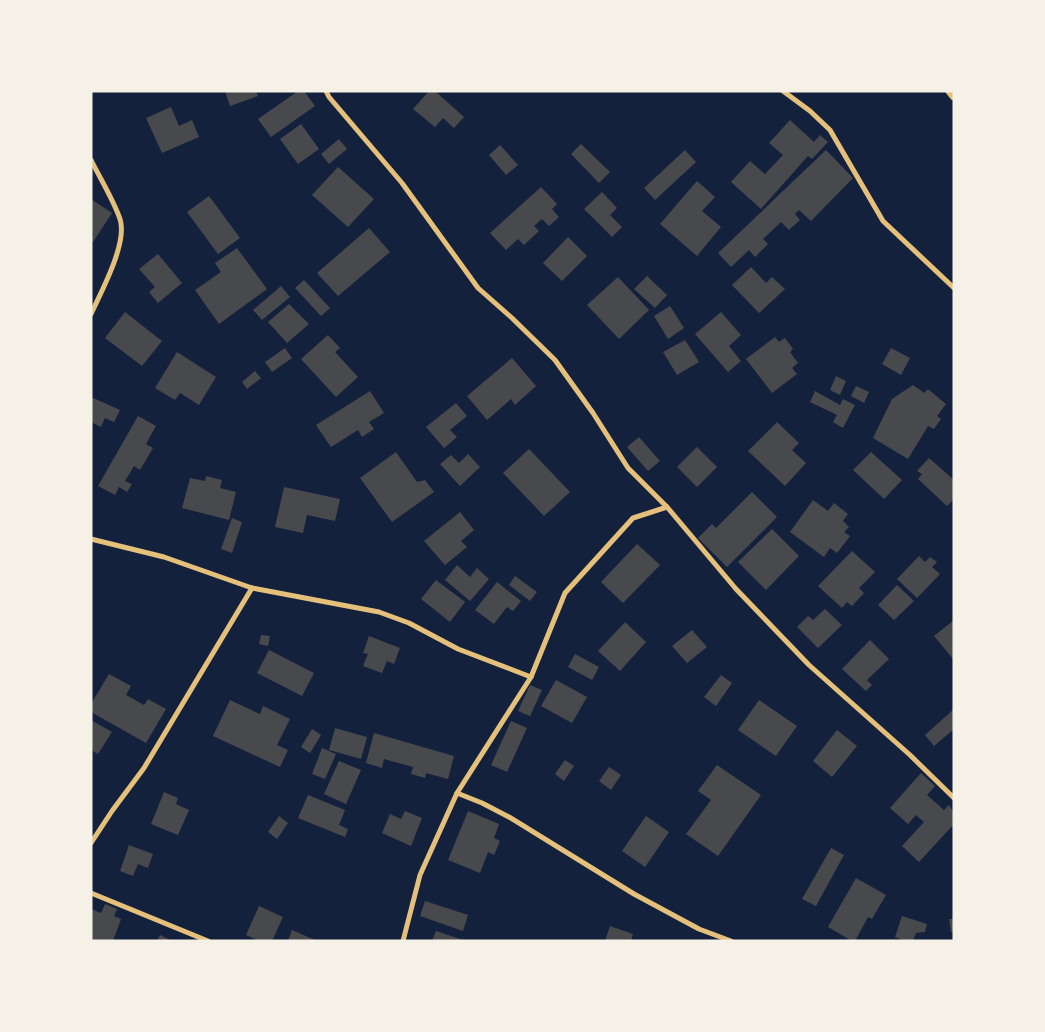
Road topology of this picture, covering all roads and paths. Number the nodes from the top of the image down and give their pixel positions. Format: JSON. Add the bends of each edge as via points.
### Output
{"nodes":[{"id":1,"x":326,"y":91,"type":"edge"},
{"id":2,"x":783,"y":91,"type":"edge"},
{"id":3,"x":950,"y":91,"type":"edge"},
{"id":4,"x":954,"y":96,"type":"edge"},
{"id":5,"x":91,"y":160,"type":"edge"},
{"id":6,"x":954,"y":288,"type":"edge"},
{"id":7,"x":91,"y":314,"type":"edge"},
{"id":8,"x":667,"y":507,"type":"junction"},
{"id":9,"x":91,"y":539,"type":"edge"},
{"id":10,"x":252,"y":588,"type":"junction"},
{"id":11,"x":531,"y":677,"type":"junction"},
{"id":12,"x":458,"y":793,"type":"junction"},
{"id":13,"x":954,"y":798,"type":"edge"},
{"id":14,"x":91,"y":843,"type":"edge"},
{"id":15,"x":91,"y":893,"type":"edge"},
{"id":16,"x":208,"y":941,"type":"edge"},
{"id":17,"x":403,"y":941,"type":"edge"},
{"id":18,"x":731,"y":941,"type":"edge"}],
"edges":[{"from":1,"to":8,"type":"street","via":[[402,183],[478,288],[555,360],[628,468]]},
{"from":2,"to":6,"type":"street","via":[[830,130],[883,221]]},
{"from":3,"to":4,"type":"street"},
{"from":5,"to":7,"type":"street","via":[[121,221],[121,242]]},
{"from":8,"to":11,"type":"street","via":[[633,518],[565,592]]},
{"from":8,"to":13,"type":"street","via":[[736,589],[809,665]]},
{"from":9,"to":10,"type":"street","via":[[164,558]]},
{"from":10,"to":11,"type":"street","via":[[379,612],[409,623],[458,649]]},
{"from":10,"to":14,"type":"street","via":[[144,768]]},
{"from":11,"to":12,"type":"street"},
{"from":12,"to":17,"type":"street","via":[[420,875]]},
{"from":12,"to":18,"type":"street","via":[[537,833],[634,894],[699,929]]},
{"from":15,"to":16,"type":"street"}]}
